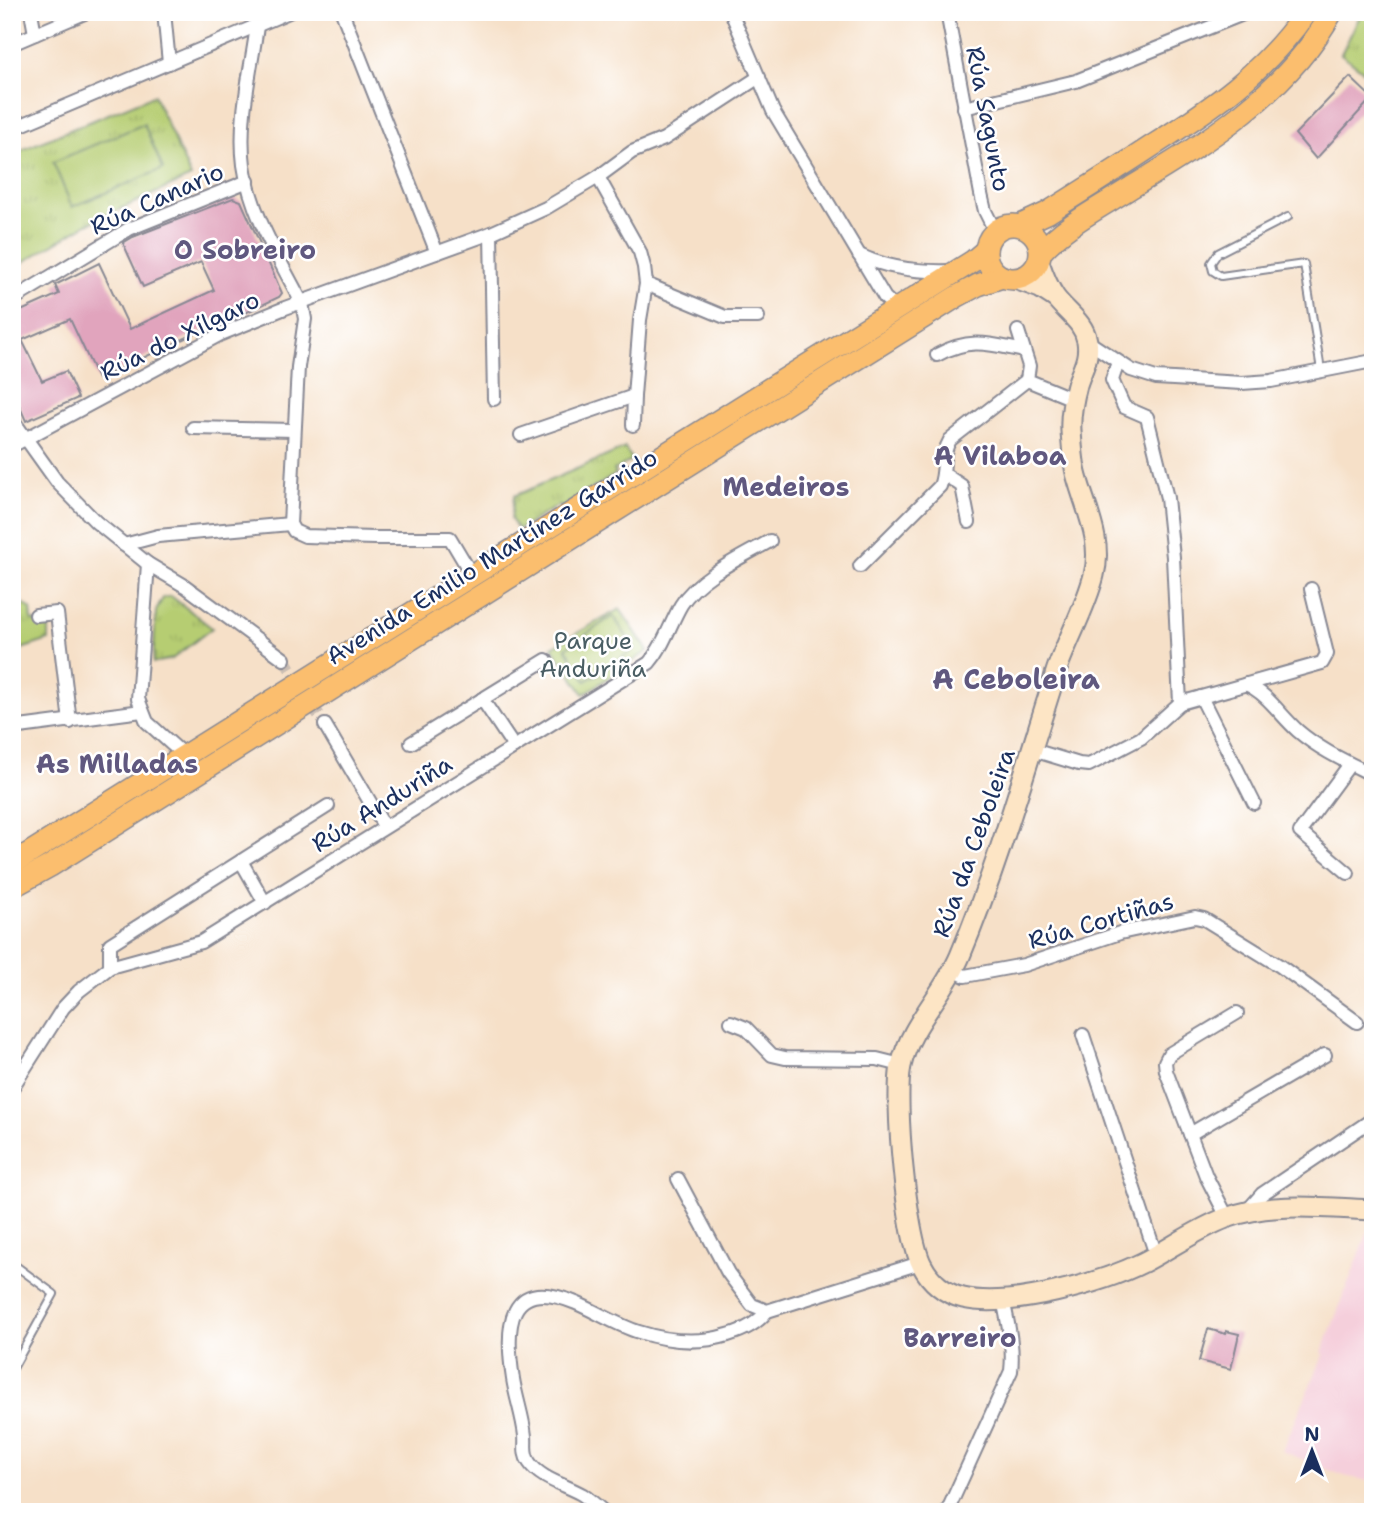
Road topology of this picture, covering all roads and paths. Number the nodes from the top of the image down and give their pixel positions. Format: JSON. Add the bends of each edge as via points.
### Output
{"nodes":[{"id":1,"x":31,"y":12,"type":"edge"},
{"id":2,"x":87,"y":12,"type":"edge"},
{"id":3,"x":164,"y":12,"type":"edge"},
{"id":4,"x":253,"y":12,"type":"edge"},
{"id":5,"x":289,"y":12,"type":"edge"},
{"id":6,"x":342,"y":12,"type":"edge"},
{"id":7,"x":731,"y":12,"type":"edge"},
{"id":8,"x":947,"y":12,"type":"edge"},
{"id":9,"x":1248,"y":12,"type":"edge"},
{"id":10,"x":1306,"y":12,"type":"edge"},
{"id":11,"x":1332,"y":12,"type":"edge"},
{"id":12,"x":257,"y":26,"type":"junction"},
{"id":13,"x":35,"y":34,"type":"junction"},
{"id":14,"x":12,"y":44,"type":"edge"},
{"id":15,"x":169,"y":63,"type":"junction"},
{"id":16,"x":759,"y":76,"type":"junction"},
{"id":17,"x":964,"y":108,"type":"junction"},
{"id":18,"x":12,"y":129,"type":"edge"},
{"id":19,"x":598,"y":177,"type":"junction"},
{"id":20,"x":248,"y":181,"type":"junction"},
{"id":21,"x":1288,"y":217,"type":"dead end"},
{"id":22,"x":1021,"y":225,"type":"junction"},
{"id":23,"x":995,"y":231,"type":"junction"},
{"id":24,"x":491,"y":233,"type":"junction"},
{"id":25,"x":986,"y":250,"type":"junction"},
{"id":26,"x":438,"y":253,"type":"junction"},
{"id":27,"x":859,"y":255,"type":"junction"},
{"id":28,"x":1040,"y":257,"type":"junction"},
{"id":29,"x":958,"y":271,"type":"junction"},
{"id":30,"x":1009,"y":278,"type":"junction"},
{"id":31,"x":646,"y":284,"type":"junction"},
{"id":32,"x":1055,"y":298,"type":"junction"},
{"id":33,"x":12,"y":300,"type":"edge"},
{"id":34,"x":302,"y":303,"type":"junction"},
{"id":35,"x":889,"y":307,"type":"junction"},
{"id":36,"x":931,"y":313,"type":"junction"},
{"id":37,"x":758,"y":317,"type":"dead end"},
{"id":38,"x":1018,"y":331,"type":"dead end"},
{"id":39,"x":1087,"y":341,"type":"junction"},
{"id":40,"x":1024,"y":351,"type":"junction"},
{"id":41,"x":937,"y":355,"type":"dead end"},
{"id":42,"x":1373,"y":361,"type":"edge"},
{"id":43,"x":1118,"y":362,"type":"junction"},
{"id":44,"x":1321,"y":372,"type":"junction"},
{"id":45,"x":1027,"y":380,"type":"junction"},
{"id":46,"x":634,"y":396,"type":"junction"},
{"id":47,"x":494,"y":399,"type":"dead end"},
{"id":48,"x":1073,"y":399,"type":"junction"},
{"id":49,"x":12,"y":419,"type":"edge"},
{"id":50,"x":633,"y":425,"type":"dead end"},
{"id":51,"x":193,"y":428,"type":"dead end"},
{"id":52,"x":294,"y":430,"type":"junction"},
{"id":53,"x":521,"y":435,"type":"dead end"},
{"id":54,"x":26,"y":437,"type":"junction"},
{"id":55,"x":12,"y":446,"type":"edge"},
{"id":56,"x":944,"y":474,"type":"junction"},
{"id":57,"x":969,"y":522,"type":"dead end"},
{"id":58,"x":290,"y":524,"type":"junction"},
{"id":59,"x":770,"y":541,"type":"dead end"},
{"id":60,"x":124,"y":545,"type":"junction"},
{"id":61,"x":148,"y":564,"type":"junction"},
{"id":62,"x":860,"y":566,"type":"dead end"},
{"id":63,"x":472,"y":575,"type":"junction"},
{"id":64,"x":1311,"y":589,"type":"dead end"},
{"id":65,"x":36,"y":615,"type":"dead end"},
{"id":66,"x":284,"y":659,"type":"tunnel mouth"},
{"id":67,"x":546,"y":660,"type":"dead end"},
{"id":68,"x":1246,"y":684,"type":"junction"},
{"id":69,"x":1201,"y":697,"type":"junction"},
{"id":70,"x":482,"y":699,"type":"junction"},
{"id":71,"x":1180,"y":703,"type":"junction"},
{"id":72,"x":142,"y":711,"type":"junction"},
{"id":73,"x":70,"y":722,"type":"junction"},
{"id":74,"x":326,"y":725,"type":"tunnel mouth"},
{"id":75,"x":12,"y":729,"type":"edge"},
{"id":76,"x":411,"y":743,"type":"dead end"},
{"id":77,"x":514,"y":747,"type":"junction"},
{"id":78,"x":1033,"y":750,"type":"junction"},
{"id":79,"x":184,"y":755,"type":"junction"},
{"id":80,"x":1350,"y":764,"type":"junction"},
{"id":81,"x":204,"y":769,"type":"junction"},
{"id":82,"x":1373,"y":775,"type":"edge"},
{"id":83,"x":1254,"y":803,"type":"dead end"},
{"id":84,"x":328,"y":806,"type":"dead end"},
{"id":85,"x":384,"y":826,"type":"junction"},
{"id":86,"x":16,"y":861,"type":"edge"},
{"id":87,"x":241,"y":861,"type":"junction"},
{"id":88,"x":1348,"y":873,"type":"dead end"},
{"id":89,"x":12,"y":887,"type":"edge"},
{"id":90,"x":265,"y":903,"type":"junction"},
{"id":91,"x":110,"y":967,"type":"junction"},
{"id":92,"x":953,"y":970,"type":"junction"},
{"id":93,"x":1237,"y":1013,"type":"dead end"},
{"id":94,"x":731,"y":1022,"type":"dead end"},
{"id":95,"x":1357,"y":1022,"type":"dead end"},
{"id":96,"x":1083,"y":1035,"type":"dead end"},
{"id":97,"x":1325,"y":1055,"type":"dead end"},
{"id":98,"x":901,"y":1065,"type":"junction"},
{"id":99,"x":12,"y":1088,"type":"edge"},
{"id":100,"x":1373,"y":1119,"type":"edge"},
{"id":101,"x":1190,"y":1134,"type":"junction"},
{"id":102,"x":677,"y":1179,"type":"dead end"},
{"id":103,"x":1373,"y":1210,"type":"edge"},
{"id":104,"x":1236,"y":1215,"type":"junction"},
{"id":105,"x":1156,"y":1255,"type":"junction"},
{"id":106,"x":920,"y":1262,"type":"junction"},
{"id":107,"x":12,"y":1263,"type":"edge"},
{"id":108,"x":1003,"y":1299,"type":"junction"},
{"id":109,"x":767,"y":1311,"type":"junction"},
{"id":110,"x":12,"y":1370,"type":"edge"},
{"id":111,"x":604,"y":1512,"type":"edge"},
{"id":112,"x":947,"y":1512,"type":"edge"}],
"edges":[{"from":1,"to":13,"type":"street"},
{"from":2,"to":13,"type":"street"},
{"from":3,"to":15,"type":"street"},
{"from":4,"to":12,"type":"street"},
{"from":5,"to":12,"type":"street"},
{"from":6,"to":26,"type":"street"},
{"from":7,"to":16,"type":"street"},
{"from":8,"to":17,"type":"street","name":"Rúa Sagunto"},
{"from":9,"to":17,"type":"street","via":[[1076,81]]},
{"from":10,"to":22,"type":"main road","via":[[1270,58],[1202,114]]},
{"from":11,"to":28,"type":"main road","via":[[1312,45],[1263,98],[1186,155],[1060,233]]},
{"from":12,"to":15,"type":"street"},
{"from":12,"to":20,"type":"street","via":[[244,128]]},
{"from":13,"to":14,"type":"street"},
{"from":15,"to":18,"type":"street"},
{"from":16,"to":19,"type":"street","name":"Rúa do Xílgaro"},
{"from":16,"to":27,"type":"street","via":[[773,111]]},
{"from":17,"to":23,"type":"street","name":"Rúa Sagunto","via":[[985,211]]},
{"from":19,"to":24,"type":"street","name":"Rúa do Xílgaro"},
{"from":19,"to":31,"type":"street","via":[[640,251]]},
{"from":20,"to":33,"type":"street","name":"Rúa Canario","via":[[129,229]]},
{"from":20,"to":34,"type":"street","via":[[256,211]]},
{"from":21,"to":44,"type":"lane","via":[[1217,253],[1211,263],[1221,276],[1304,264]]},
{"from":22,"to":23,"type":"main road"},
{"from":22,"to":28,"type":"main road","via":[[1036,235]]},
{"from":23,"to":25,"type":"main road"},
{"from":24,"to":26,"type":"street","name":"Rúa do Xílgaro"},
{"from":24,"to":47,"type":"street"},
{"from":25,"to":29,"type":"main road","name":"Avenida Emilio Martínez Garrido"},
{"from":25,"to":30,"type":"main road","via":[[990,266]]},
{"from":26,"to":34,"type":"street","name":"Rúa do Xílgaro"},
{"from":27,"to":29,"type":"street","via":[[885,264]]},
{"from":27,"to":35,"type":"street"},
{"from":28,"to":30,"type":"main road","via":[[1032,272]]},
{"from":28,"to":32,"type":"street"},
{"from":29,"to":35,"type":"main road","name":"Avenida Emilio Martínez Garrido"},
{"from":30,"to":32,"type":"street"},
{"from":30,"to":36,"type":"main road","name":"Avenida Emilio Martínez Garrido","via":[[967,291]]},
{"from":31,"to":37,"type":"street","via":[[725,317]]},
{"from":31,"to":46,"type":"street"},
{"from":32,"to":39,"type":"street","via":[[1085,332]]},
{"from":34,"to":52,"type":"street","via":[[305,319]]},
{"from":34,"to":54,"type":"street","name":"Rúa do Xílgaro","via":[[221,334]]},
{"from":35,"to":36,"type":"street"},
{"from":35,"to":63,"type":"main road","name":"Avenida Emilio Martínez Garrido"},
{"from":36,"to":81,"type":"main road","name":"Avenida Emilio Martínez Garrido"},
{"from":38,"to":40,"type":"street"},
{"from":39,"to":43,"type":"street"},
{"from":39,"to":48,"type":"street","name":"Rúa da Ceboleira","via":[[1088,356]]},
{"from":40,"to":41,"type":"street","via":[[980,342]]},
{"from":40,"to":45,"type":"street"},
{"from":42,"to":44,"type":"street"},
{"from":43,"to":44,"type":"street","via":[[1156,378],[1242,383]]},
{"from":43,"to":71,"type":"street","via":[[1112,380],[1124,407],[1147,417],[1167,498]]},
{"from":45,"to":48,"type":"street"},
{"from":45,"to":56,"type":"street","via":[[950,440],[943,453]]},
{"from":46,"to":50,"type":"street"},
{"from":46,"to":53,"type":"street"},
{"from":48,"to":78,"type":"street","name":"Rúa da Ceboleira","via":[[1074,462],[1092,521],[1096,559]]},
{"from":49,"to":54,"type":"street"},
{"from":51,"to":52,"type":"street"},
{"from":52,"to":58,"type":"street"},
{"from":54,"to":55,"type":"street","name":"Rúa do Xílgaro"},
{"from":54,"to":60,"type":"street","via":[[57,482]]},
{"from":56,"to":57,"type":"street","via":[[962,486]]},
{"from":56,"to":62,"type":"street","via":[[940,486]]},
{"from":58,"to":60,"type":"street","via":[[158,537]]},
{"from":58,"to":63,"type":"street","via":[[305,536],[450,538]]},
{"from":59,"to":77,"type":"street","name":"Rúa Anduriña","via":[[713,573],[683,602],[649,663]]},
{"from":60,"to":61,"type":"street"},
{"from":61,"to":66,"type":"street","via":[[186,586]]},
{"from":61,"to":72,"type":"street","via":[[138,699]]},
{"from":63,"to":79,"type":"main road","name":"Avenida Emilio Martínez Garrido"},
{"from":64,"to":68,"type":"street","via":[[1327,654],[1322,663]]},
{"from":65,"to":73,"type":"street","via":[[57,613]]},
{"from":67,"to":70,"type":"street"},
{"from":68,"to":69,"type":"street"},
{"from":68,"to":80,"type":"street","via":[[1259,690],[1299,732]]},
{"from":69,"to":71,"type":"street"},
{"from":69,"to":83,"type":"street"},
{"from":70,"to":76,"type":"street"},
{"from":70,"to":77,"type":"street"},
{"from":71,"to":78,"type":"street","via":[[1140,738],[1099,762],[1079,764]]},
{"from":72,"to":73,"type":"street"},
{"from":72,"to":79,"type":"street","via":[[154,730]]},
{"from":73,"to":75,"type":"street"},
{"from":74,"to":85,"type":"street"},
{"from":77,"to":85,"type":"street","name":"Rúa Anduriña"},
{"from":78,"to":92,"type":"street","name":"Rúa da Ceboleira","via":[[994,868]]},
{"from":79,"to":81,"type":"street"},
{"from":79,"to":86,"type":"main road","name":"Avenida Emilio Martínez Garrido"},
{"from":80,"to":82,"type":"street"},
{"from":80,"to":88,"type":"street","via":[[1300,832]]},
{"from":81,"to":89,"type":"main road","name":"Avenida Emilio Martínez Garrido"},
{"from":84,"to":87,"type":"street"},
{"from":85,"to":90,"type":"street","name":"Rúa Anduriña"},
{"from":87,"to":90,"type":"street"},
{"from":87,"to":91,"type":"street","via":[[110,944]]},
{"from":90,"to":91,"type":"street","name":"Rúa Anduriña","via":[[201,942]]},
{"from":91,"to":99,"type":"street","name":"Rúa Anduriña","via":[[64,1009]]},
{"from":92,"to":95,"type":"street","name":"Rúa Cortiñas","via":[[965,976],[1024,965],[1120,933],[1195,917],[1280,965]]},
{"from":92,"to":98,"type":"street","name":"Rúa da Ceboleira","via":[[914,1032]]},
{"from":93,"to":101,"type":"street","via":[[1169,1054],[1165,1062]]},
{"from":94,"to":98,"type":"street","via":[[746,1028],[772,1055],[877,1059]]},
{"from":96,"to":105,"type":"street"},
{"from":97,"to":101,"type":"street"},
{"from":98,"to":106,"type":"street","name":"Rúa da Ceboleira","via":[[900,1131]]},
{"from":100,"to":104,"type":"street"},
{"from":101,"to":104,"type":"street","via":[[1206,1176]]},
{"from":102,"to":109,"type":"street","via":[[728,1273],[752,1305]]},
{"from":103,"to":104,"type":"street","via":[[1288,1208]]},
{"from":104,"to":105,"type":"street","name":"Rúa da Ceboleira"},
{"from":105,"to":108,"type":"street","name":"Rúa da Ceboleira","via":[[1105,1277]]},
{"from":106,"to":108,"type":"street","name":"Rúa da Ceboleira","via":[[937,1285],[959,1298]]},
{"from":106,"to":109,"type":"street"},
{"from":107,"to":110,"type":"lane","via":[[54,1294]]},
{"from":108,"to":112,"type":"street","via":[[1012,1339],[1011,1371]]},
{"from":109,"to":111,"type":"street","via":[[736,1333],[697,1341],[638,1332],[554,1297],[534,1296],[518,1303],[508,1346],[525,1452],[539,1472]]}]}
